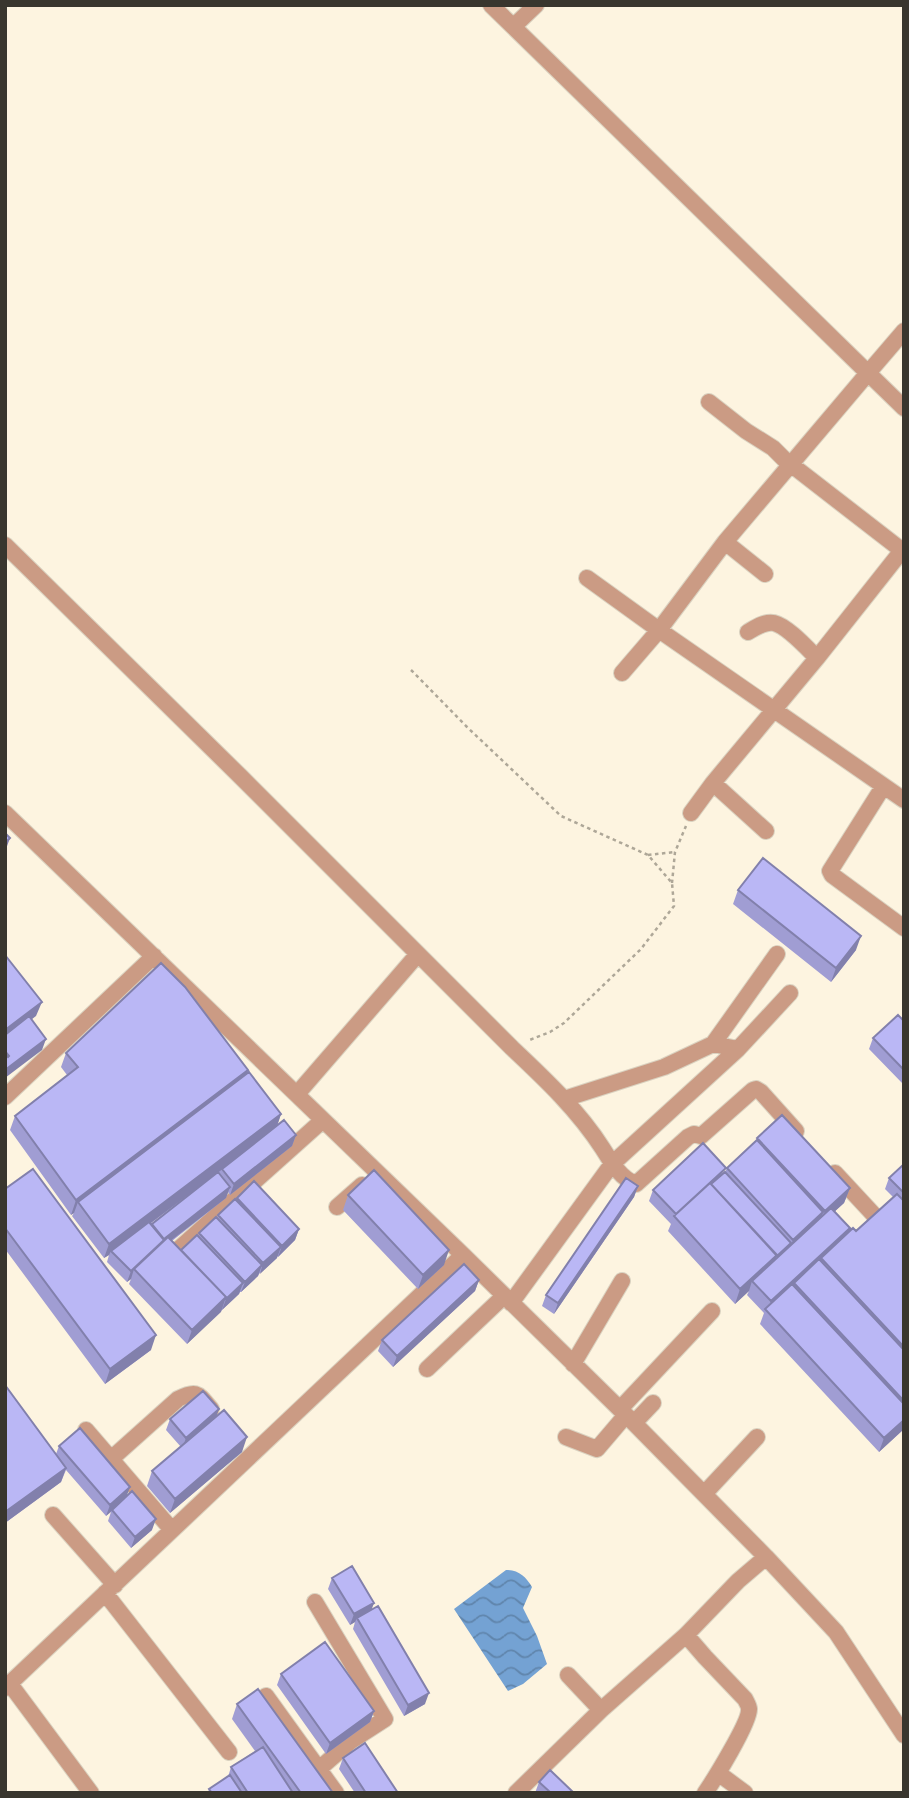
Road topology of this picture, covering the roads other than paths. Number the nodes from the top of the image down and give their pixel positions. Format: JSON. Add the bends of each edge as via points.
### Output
{"nodes":[{"id":1,"x":491,"y":5,"type":"edge"},
{"id":2,"x":536,"y":5,"type":"edge"},
{"id":3,"x":514,"y":26,"type":"junction"},
{"id":4,"x":904,"y":331,"type":"edge"},
{"id":5,"x":868,"y":373,"type":"junction"},
{"id":6,"x":709,"y":402,"type":"dead end"},
{"id":7,"x":904,"y":408,"type":"edge"},
{"id":8,"x":791,"y":464,"type":"junction"},
{"id":9,"x":725,"y":542,"type":"junction"},
{"id":10,"x":5,"y":545,"type":"edge"},
{"id":11,"x":903,"y":550,"type":"edge"},
{"id":12,"x":765,"y":574,"type":"dead end"},
{"id":13,"x":587,"y":578,"type":"dead end"},
{"id":14,"x":659,"y":630,"type":"junction"},
{"id":15,"x":748,"y":632,"type":"dead end"},
{"id":16,"x":817,"y":658,"type":"junction"},
{"id":17,"x":622,"y":673,"type":"dead end"},
{"id":18,"x":773,"y":710,"type":"junction"},
{"id":19,"x":713,"y":783,"type":"junction"},
{"id":20,"x":883,"y":787,"type":"junction"},
{"id":21,"x":904,"y":800,"type":"edge"},
{"id":22,"x":5,"y":813,"type":"edge"},
{"id":23,"x":690,"y":817,"type":"road end"},
{"id":24,"x":766,"y":831,"type":"dead end"},
{"id":25,"x":904,"y":928,"type":"edge"},
{"id":26,"x":418,"y":954,"type":"junction"},
{"id":27,"x":776,"y":954,"type":"dead end"},
{"id":28,"x":154,"y":956,"type":"junction"},
{"id":29,"x":790,"y":993,"type":"dead end"},
{"id":30,"x":713,"y":1044,"type":"junction"},
{"id":31,"x":738,"y":1049,"type":"junction"},
{"id":32,"x":297,"y":1094,"type":"junction"},
{"id":33,"x":5,"y":1097,"type":"edge"},
{"id":34,"x":564,"y":1100,"type":"junction"},
{"id":35,"x":324,"y":1120,"type":"junction"},
{"id":36,"x":808,"y":1143,"type":"edge"},
{"id":37,"x":612,"y":1164,"type":"junction"},
{"id":38,"x":827,"y":1164,"type":"edge"},
{"id":39,"x":377,"y":1172,"type":"junction"},
{"id":40,"x":337,"y":1207,"type":"dead end"},
{"id":41,"x":874,"y":1215,"type":"edge"},
{"id":42,"x":463,"y":1255,"type":"junction"},
{"id":43,"x":171,"y":1256,"type":"edge"},
{"id":44,"x":622,"y":1281,"type":"dead end"},
{"id":45,"x":508,"y":1299,"type":"junction"},
{"id":46,"x":712,"y":1311,"type":"dead end"},
{"id":47,"x":573,"y":1364,"type":"junction"},
{"id":48,"x":427,"y":1369,"type":"dead end"},
{"id":49,"x":653,"y":1403,"type":"dead end"},
{"id":50,"x":627,"y":1416,"type":"junction"},
{"id":51,"x":225,"y":1425,"type":"edge"},
{"id":52,"x":86,"y":1430,"type":"edge"},
{"id":53,"x":566,"y":1437,"type":"dead end"},
{"id":54,"x":757,"y":1437,"type":"dead end"},
{"id":55,"x":111,"y":1459,"type":"junction"},
{"id":56,"x":704,"y":1494,"type":"junction"},
{"id":57,"x":53,"y":1515,"type":"dead end"},
{"id":58,"x":172,"y":1530,"type":"junction"},
{"id":59,"x":766,"y":1557,"type":"junction"},
{"id":60,"x":110,"y":1589,"type":"junction"},
{"id":61,"x":315,"y":1602,"type":"dead end"},
{"id":62,"x":687,"y":1635,"type":"junction"},
{"id":63,"x":568,"y":1675,"type":"dead end"},
{"id":64,"x":8,"y":1686,"type":"edge"},
{"id":65,"x":265,"y":1696,"type":"edge"},
{"id":66,"x":601,"y":1710,"type":"junction"},
{"id":67,"x":904,"y":1735,"type":"edge"},
{"id":68,"x":229,"y":1752,"type":"dead end"},
{"id":69,"x":319,"y":1769,"type":"junction"},
{"id":70,"x":718,"y":1773,"type":"junction"},
{"id":71,"x":91,"y":1793,"type":"edge"},
{"id":72,"x":336,"y":1793,"type":"edge"},
{"id":73,"x":516,"y":1793,"type":"edge"},
{"id":74,"x":705,"y":1793,"type":"edge"},
{"id":75,"x":745,"y":1793,"type":"edge"}],
"edges":[{"from":1,"to":3,"type":"street"},
{"from":2,"to":3,"type":"street"},
{"from":3,"to":5,"type":"street"},
{"from":4,"to":5,"type":"street"},
{"from":5,"to":7,"type":"street"},
{"from":5,"to":8,"type":"street"},
{"from":6,"to":8,"type":"street"},
{"from":8,"to":9,"type":"street"},
{"from":8,"to":11,"type":"street"},
{"from":9,"to":12,"type":"street"},
{"from":9,"to":14,"type":"street"},
{"from":10,"to":26,"type":"street"},
{"from":11,"to":16,"type":"street"},
{"from":13,"to":14,"type":"street"},
{"from":14,"to":17,"type":"street"},
{"from":14,"to":18,"type":"street"},
{"from":15,"to":16,"type":"street","via":[[774,623]]},
{"from":16,"to":18,"type":"street"},
{"from":18,"to":19,"type":"street"},
{"from":18,"to":20,"type":"street"},
{"from":19,"to":23,"type":"street"},
{"from":19,"to":24,"type":"street"},
{"from":20,"to":21,"type":"street"},
{"from":20,"to":25,"type":"street","via":[[830,871]]},
{"from":22,"to":28,"type":"street"},
{"from":26,"to":32,"type":"street"},
{"from":26,"to":34,"type":"street"},
{"from":27,"to":30,"type":"street"},
{"from":28,"to":32,"type":"street"},
{"from":28,"to":33,"type":"street"},
{"from":29,"to":31,"type":"street"},
{"from":30,"to":31,"type":"street"},
{"from":30,"to":34,"type":"street","via":[[664,1067]]},
{"from":31,"to":37,"type":"street"},
{"from":32,"to":35,"type":"street"},
{"from":34,"to":37,"type":"street"},
{"from":35,"to":39,"type":"street"},
{"from":35,"to":43,"type":"street"},
{"from":36,"to":37,"type":"street","via":[[757,1089],[701,1136],[688,1137],[636,1184]]},
{"from":37,"to":45,"type":"street"},
{"from":38,"to":41,"type":"street"},
{"from":39,"to":40,"type":"street"},
{"from":39,"to":42,"type":"street"},
{"from":42,"to":45,"type":"street"},
{"from":42,"to":58,"type":"street","via":[[247,1451]]},
{"from":44,"to":47,"type":"street"},
{"from":45,"to":47,"type":"street"},
{"from":45,"to":48,"type":"street"},
{"from":46,"to":50,"type":"street"},
{"from":47,"to":50,"type":"street"},
{"from":49,"to":50,"type":"street"},
{"from":50,"to":53,"type":"street","via":[[597,1449]]},
{"from":50,"to":56,"type":"street"},
{"from":51,"to":55,"type":"street","via":[[198,1394],[190,1393]]},
{"from":52,"to":55,"type":"street"},
{"from":54,"to":56,"type":"street"},
{"from":55,"to":58,"type":"street"},
{"from":56,"to":59,"type":"street"},
{"from":57,"to":60,"type":"street"},
{"from":58,"to":60,"type":"street"},
{"from":59,"to":62,"type":"street"},
{"from":59,"to":67,"type":"street","via":[[836,1632]]},
{"from":60,"to":64,"type":"street"},
{"from":60,"to":68,"type":"street"},
{"from":61,"to":69,"type":"street","via":[[385,1719]]},
{"from":62,"to":66,"type":"street"},
{"from":62,"to":70,"type":"street","via":[[749,1708]]},
{"from":63,"to":66,"type":"street"},
{"from":64,"to":71,"type":"street"},
{"from":65,"to":69,"type":"street"},
{"from":66,"to":73,"type":"street"},
{"from":69,"to":72,"type":"street"},
{"from":70,"to":74,"type":"street"},
{"from":70,"to":75,"type":"street"}]}
